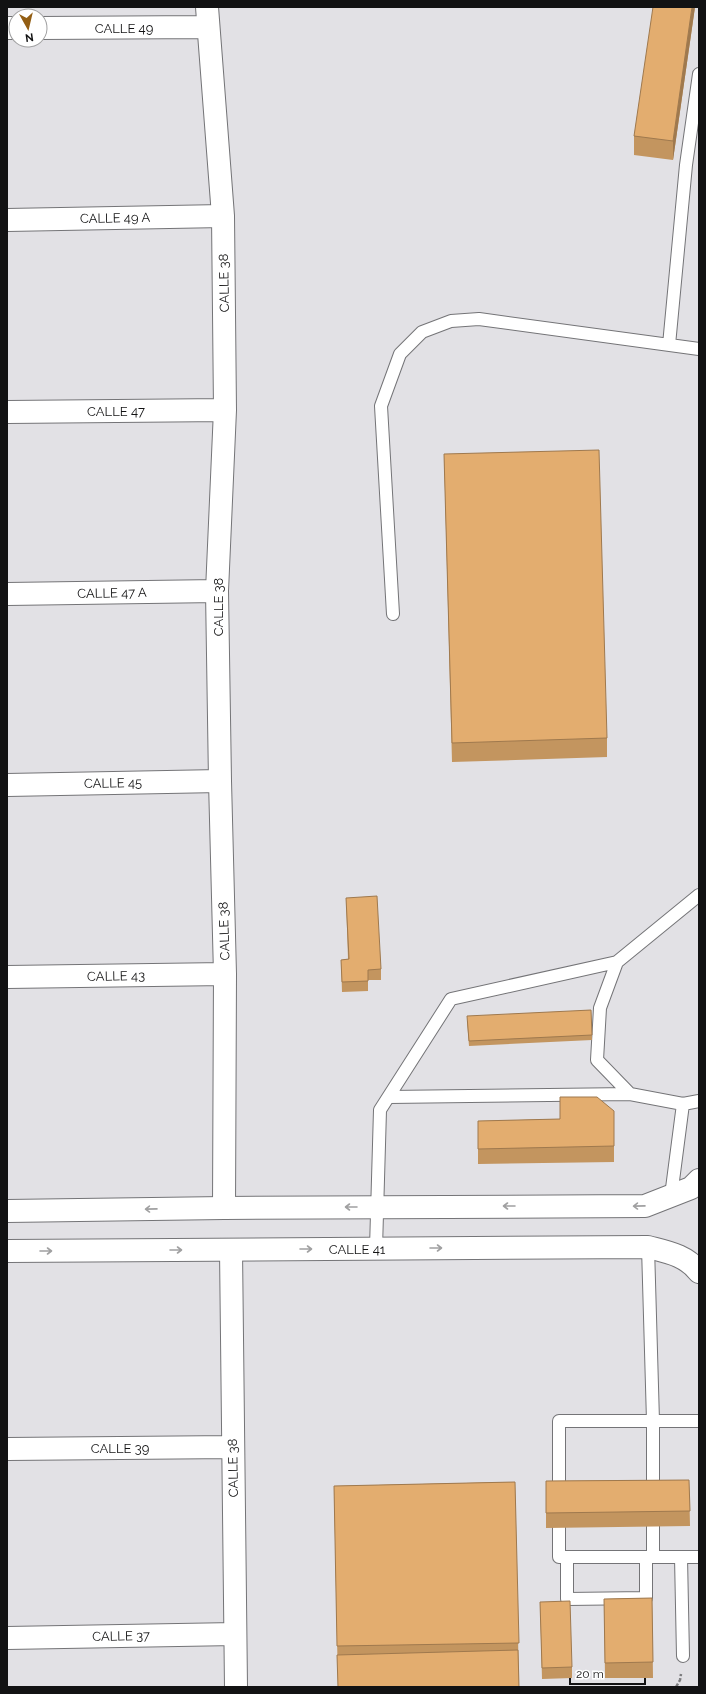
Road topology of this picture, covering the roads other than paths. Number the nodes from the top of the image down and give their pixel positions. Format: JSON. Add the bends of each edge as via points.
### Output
{"nodes":[{"id":1,"x":207,"y":17,"type":"edge"},
{"id":2,"x":48,"y":27,"type":"edge"},
{"id":3,"x":699,"y":74,"type":"edge"},
{"id":4,"x":223,"y":216,"type":"junction"},
{"id":5,"x":7,"y":220,"type":"edge"},
{"id":6,"x":669,"y":345,"type":"junction"},
{"id":7,"x":699,"y":349,"type":"edge"},
{"id":8,"x":226,"y":410,"type":"junction"},
{"id":9,"x":7,"y":412,"type":"edge"},
{"id":10,"x":217,"y":591,"type":"junction"},
{"id":11,"x":7,"y":594,"type":"edge"},
{"id":12,"x":392,"y":614,"type":"dead end"},
{"id":13,"x":220,"y":781,"type":"junction"},
{"id":14,"x":7,"y":784,"type":"edge"},
{"id":15,"x":699,"y":895,"type":"edge"},
{"id":16,"x":617,"y":962,"type":"junction"},
{"id":17,"x":225,"y":974,"type":"junction"},
{"id":18,"x":7,"y":977,"type":"edge"},
{"id":19,"x":630,"y":1094,"type":"junction"},
{"id":20,"x":389,"y":1097,"type":"junction"},
{"id":21,"x":699,"y":1101,"type":"edge"},
{"id":22,"x":683,"y":1104,"type":"junction"},
{"id":23,"x":699,"y":1180,"type":"edge"},
{"id":24,"x":671,"y":1196,"type":"junction"},
{"id":25,"x":376,"y":1207,"type":"junction"},
{"id":26,"x":224,"y":1208,"type":"junction"},
{"id":27,"x":7,"y":1211,"type":"edge"},
{"id":28,"x":648,"y":1247,"type":"junction"},
{"id":29,"x":376,"y":1248,"type":"junction"},
{"id":30,"x":231,"y":1250,"type":"junction"},
{"id":31,"x":7,"y":1251,"type":"edge"},
{"id":32,"x":699,"y":1272,"type":"edge"},
{"id":33,"x":653,"y":1421,"type":"junction"},
{"id":34,"x":699,"y":1421,"type":"edge"},
{"id":35,"x":233,"y":1447,"type":"junction"},
{"id":36,"x":7,"y":1449,"type":"edge"},
{"id":37,"x":650,"y":1557,"type":"junction"},
{"id":38,"x":681,"y":1557,"type":"junction"},
{"id":39,"x":699,"y":1557,"type":"edge"},
{"id":40,"x":567,"y":1558,"type":"junction"},
{"id":41,"x":235,"y":1634,"type":"junction"},
{"id":42,"x":7,"y":1638,"type":"edge"},
{"id":43,"x":682,"y":1656,"type":"dead end"},
{"id":44,"x":236,"y":1687,"type":"edge"}],
"edges":[{"from":1,"to":2,"type":"street","name":"CALLE 49"},
{"from":1,"to":4,"type":"street","name":"CALLE 38"},
{"from":3,"to":6,"type":"lane","via":[[686,165]]},
{"from":4,"to":5,"type":"street","name":"CALLE 49 A"},
{"from":4,"to":8,"type":"street","name":"CALLE 38"},
{"from":6,"to":7,"type":"lane"},
{"from":6,"to":12,"type":"lane","via":[[479,320],[451,321],[422,332],[400,354],[381,406]]},
{"from":8,"to":9,"type":"street","name":"CALLE 47"},
{"from":8,"to":10,"type":"street","name":"CALLE 38"},
{"from":10,"to":11,"type":"street","name":"CALLE 47 A"},
{"from":10,"to":13,"type":"street","name":"CALLE 38"},
{"from":13,"to":14,"type":"street","name":"CALLE 45"},
{"from":13,"to":17,"type":"street","name":"CALLE 38"},
{"from":15,"to":16,"type":"lane"},
{"from":16,"to":19,"type":"lane","via":[[600,1008],[597,1060]]},
{"from":16,"to":20,"type":"lane","via":[[451,999]]},
{"from":17,"to":18,"type":"street","name":"CALLE 43"},
{"from":17,"to":26,"type":"street","name":"CALLE 38"},
{"from":19,"to":20,"type":"lane"},
{"from":19,"to":22,"type":"lane"},
{"from":20,"to":25,"type":"lane","via":[[380,1110]]},
{"from":21,"to":22,"type":"lane"},
{"from":22,"to":24,"type":"lane"},
{"from":23,"to":24,"type":"street","via":[[691,1188]]},
{"from":24,"to":25,"type":"street","one_way":true,"via":[[645,1206]]},
{"from":25,"to":26,"type":"street","one_way":true},
{"from":25,"to":29,"type":"lane"},
{"from":26,"to":27,"type":"street","one_way":true},
{"from":29,"to":28,"type":"street","name":"CALLE 41","one_way":true},
{"from":28,"to":32,"type":"street","name":"CALLE 41","via":[[676,1254],[687,1260]]},
{"from":28,"to":33,"type":"lane"},
{"from":30,"to":29,"type":"street","name":"CALLE 41","one_way":true},
{"from":31,"to":30,"type":"street","name":"CALLE 41","one_way":true},
{"from":30,"to":35,"type":"street","name":"CALLE 38"},
{"from":33,"to":34,"type":"lane"},
{"from":33,"to":37,"type":"lane"},
{"from":33,"to":40,"type":"lane","via":[[559,1421],[559,1557]]},
{"from":35,"to":36,"type":"street","name":"CALLE 39"},
{"from":35,"to":41,"type":"street","name":"CALLE 38"},
{"from":37,"to":38,"type":"lane"},
{"from":37,"to":40,"type":"lane"},
{"from":37,"to":40,"type":"lane","via":[[646,1598],[567,1599]]},
{"from":38,"to":39,"type":"lane"},
{"from":38,"to":43,"type":"lane"},
{"from":41,"to":42,"type":"street","name":"CALLE 37"},
{"from":41,"to":44,"type":"street","name":"CALLE 38"}]}
